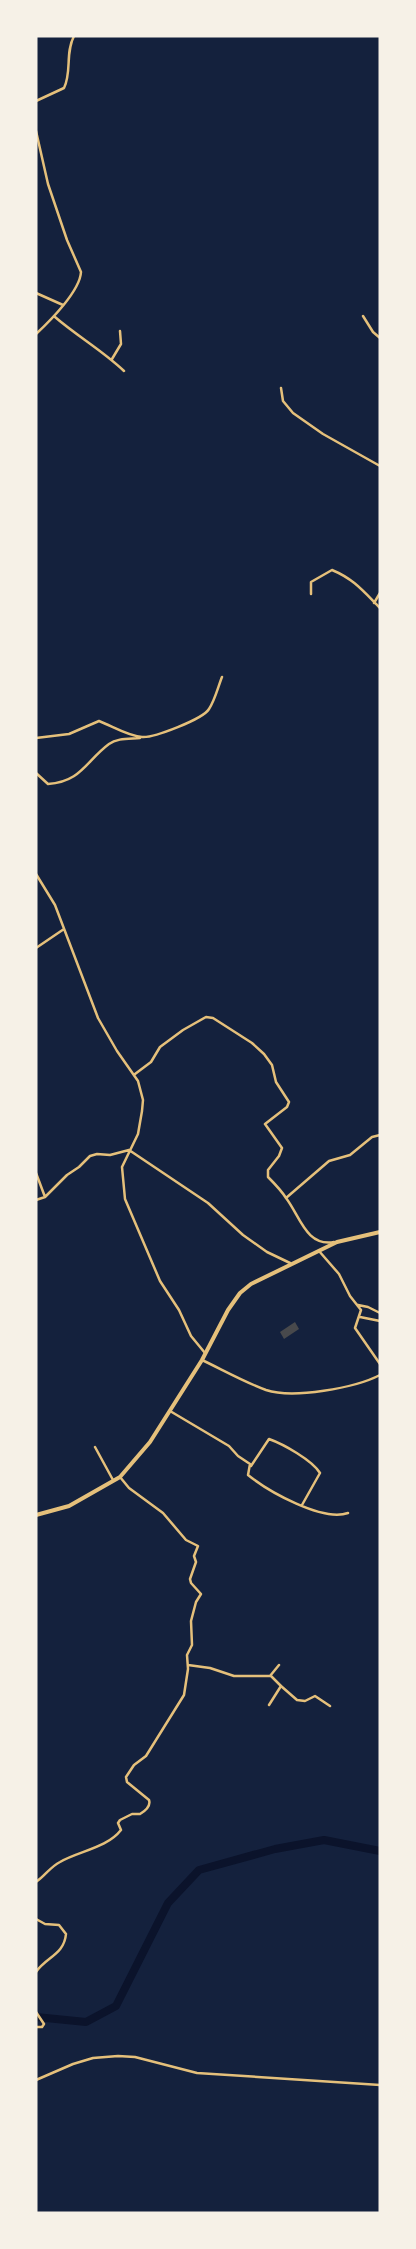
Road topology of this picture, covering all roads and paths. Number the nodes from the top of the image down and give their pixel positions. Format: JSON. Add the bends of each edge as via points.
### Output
{"nodes":[{"id":1,"x":74,"y":36,"type":"edge"},
{"id":2,"x":36,"y":101,"type":"edge"},
{"id":3,"x":36,"y":131,"type":"edge"},
{"id":4,"x":36,"y":294,"type":"edge"},
{"id":5,"x":63,"y":305,"type":"junction"},
{"id":6,"x":55,"y":316,"type":"junction"},
{"id":7,"x":363,"y":316,"type":"dead end"},
{"id":8,"x":120,"y":331,"type":"dead end"},
{"id":9,"x":36,"y":334,"type":"edge"},
{"id":10,"x":380,"y":338,"type":"edge"},
{"id":11,"x":112,"y":359,"type":"junction"},
{"id":12,"x":124,"y":371,"type":"dead end"},
{"id":13,"x":281,"y":388,"type":"dead end"},
{"id":14,"x":380,"y":466,"type":"edge"},
{"id":15,"x":380,"y":593,"type":"edge"},
{"id":16,"x":311,"y":594,"type":"dead end"},
{"id":17,"x":374,"y":603,"type":"junction"},
{"id":18,"x":380,"y":608,"type":"edge"},
{"id":19,"x":222,"y":677,"type":"dead end"},
{"id":20,"x":36,"y":738,"type":"edge"},
{"id":21,"x":143,"y":738,"type":"junction"},
{"id":22,"x":36,"y":773,"type":"edge"},
{"id":23,"x":36,"y":874,"type":"edge"},
{"id":24,"x":64,"y":929,"type":"junction"},
{"id":25,"x":36,"y":948,"type":"edge"},
{"id":26,"x":135,"y":1074,"type":"junction"},
{"id":27,"x":380,"y":1135,"type":"edge"},
{"id":28,"x":129,"y":1150,"type":"junction"},
{"id":29,"x":36,"y":1173,"type":"edge"},
{"id":30,"x":45,"y":1197,"type":"junction"},
{"id":31,"x":286,"y":1198,"type":"junction"},
{"id":32,"x":36,"y":1200,"type":"edge"},
{"id":33,"x":380,"y":1232,"type":"edge"},
{"id":34,"x":337,"y":1242,"type":"junction"},
{"id":35,"x":318,"y":1250,"type":"junction"},
{"id":36,"x":290,"y":1263,"type":"junction"},
{"id":37,"x":356,"y":1304,"type":"junction"},
{"id":38,"x":380,"y":1313,"type":"edge"},
{"id":39,"x":360,"y":1317,"type":"junction"},
{"id":40,"x":380,"y":1321,"type":"edge"},
{"id":41,"x":206,"y":1354,"type":"junction"},
{"id":42,"x":202,"y":1360,"type":"junction"},
{"id":43,"x":380,"y":1364,"type":"edge"},
{"id":44,"x":380,"y":1375,"type":"edge"},
{"id":45,"x":170,"y":1411,"type":"junction"},
{"id":46,"x":95,"y":1447,"type":"dead end"},
{"id":47,"x":250,"y":1467,"type":"junction"},
{"id":48,"x":120,"y":1477,"type":"junction"},
{"id":49,"x":114,"y":1482,"type":"junction"},
{"id":50,"x":302,"y":1505,"type":"junction"},
{"id":51,"x":348,"y":1513,"type":"dead end"},
{"id":52,"x":36,"y":1514,"type":"edge"},
{"id":53,"x":188,"y":1665,"type":"junction"},
{"id":54,"x":279,"y":1665,"type":"dead end"},
{"id":55,"x":271,"y":1676,"type":"junction"},
{"id":56,"x":281,"y":1686,"type":"junction"},
{"id":57,"x":269,"y":1705,"type":"dead end"},
{"id":58,"x":330,"y":1706,"type":"dead end"},
{"id":59,"x":36,"y":1882,"type":"edge"},
{"id":60,"x":36,"y":1919,"type":"edge"},
{"id":61,"x":36,"y":1972,"type":"edge"},
{"id":62,"x":36,"y":2012,"type":"edge"},
{"id":63,"x":36,"y":2027,"type":"edge"},
{"id":64,"x":36,"y":2080,"type":"edge"},
{"id":65,"x":380,"y":2085,"type":"edge"}],
"edges":[{"from":1,"to":2,"type":"street","via":[[64,88]]},
{"from":3,"to":5,"type":"street","via":[[48,184],[80,272]]},
{"from":4,"to":5,"type":"street"},
{"from":5,"to":6,"type":"street"},
{"from":6,"to":9,"type":"street"},
{"from":6,"to":11,"type":"street"},
{"from":7,"to":10,"type":"street"},
{"from":8,"to":11,"type":"street","via":[[121,344]]},
{"from":11,"to":12,"type":"street"},
{"from":13,"to":14,"type":"street","via":[[283,401],[293,413]]},
{"from":15,"to":17,"type":"street"},
{"from":16,"to":17,"type":"street","via":[[311,582],[332,570],[351,579]]},
{"from":17,"to":18,"type":"street"},
{"from":19,"to":21,"type":"street","via":[[205,714]]},
{"from":20,"to":21,"type":"street","via":[[69,734],[99,720]]},
{"from":21,"to":22,"type":"street","via":[[110,743],[70,779],[48,784]]},
{"from":23,"to":24,"type":"street","via":[[51,895]]},
{"from":24,"to":25,"type":"street"},
{"from":24,"to":26,"type":"street","via":[[98,1018]]},
{"from":26,"to":28,"type":"street","via":[[141,1091],[142,1111],[138,1134]]},
{"from":26,"to":31,"type":"street","via":[[150,1062],[160,1047],[206,1017],[213,1018],[252,1043],[272,1065],[276,1082],[289,1102],[265,1125],[282,1148],[266,1173]]},
{"from":27,"to":31,"type":"street","via":[[372,1137],[350,1155],[329,1161]]},
{"from":28,"to":30,"type":"street","via":[[90,1156]]},
{"from":28,"to":36,"type":"street","via":[[208,1203],[251,1241]]},
{"from":28,"to":41,"type":"street","via":[[121,1177],[129,1211],[160,1281],[180,1310],[191,1336]]},
{"from":29,"to":30,"type":"street"},
{"from":30,"to":32,"type":"street"},
{"from":31,"to":34,"type":"street","via":[[310,1236],[321,1243]]},
{"from":33,"to":34,"type":"main road"},
{"from":34,"to":35,"type":"main road"},
{"from":35,"to":36,"type":"main road"},
{"from":35,"to":37,"type":"street","via":[[339,1274]]},
{"from":36,"to":41,"type":"main road","via":[[240,1293]]},
{"from":37,"to":38,"type":"street"},
{"from":37,"to":39,"type":"street","via":[[361,1310]]},
{"from":39,"to":40,"type":"street"},
{"from":39,"to":43,"type":"street","via":[[356,1330]]},
{"from":41,"to":42,"type":"main road"},
{"from":42,"to":44,"type":"street","via":[[273,1392],[328,1390],[365,1382]]},
{"from":42,"to":45,"type":"main road"},
{"from":45,"to":47,"type":"street","via":[[229,1446]]},
{"from":45,"to":48,"type":"main road","via":[[150,1442]]},
{"from":46,"to":49,"type":"street"},
{"from":47,"to":50,"type":"street","via":[[249,1476]]},
{"from":47,"to":50,"type":"street","via":[[269,1439],[312,1464],[320,1473]]},
{"from":48,"to":49,"type":"main road"},
{"from":48,"to":53,"type":"street","via":[[163,1513],[186,1540],[198,1546],[190,1579],[201,1594],[190,1621],[192,1645],[187,1655]]},
{"from":49,"to":52,"type":"main road","via":[[69,1506]]},
{"from":50,"to":51,"type":"street","via":[[334,1515]]},
{"from":53,"to":55,"type":"street","via":[[234,1676]]},
{"from":53,"to":59,"type":"street","via":[[184,1695],[146,1756],[126,1777],[127,1782],[148,1799],[149,1805],[140,1814],[120,1820],[121,1830],[110,1842],[62,1860]]},
{"from":54,"to":55,"type":"street"},
{"from":55,"to":56,"type":"street"},
{"from":56,"to":57,"type":"street"},
{"from":56,"to":58,"type":"street","via":[[297,1700],[305,1701],[315,1696]]},
{"from":60,"to":61,"type":"street","via":[[45,1924],[59,1925],[66,1934],[58,1953]]},
{"from":62,"to":63,"type":"street","via":[[44,2021],[43,2026]]},
{"from":64,"to":65,"type":"street","via":[[78,2062],[118,2056],[197,2073]]}]}
